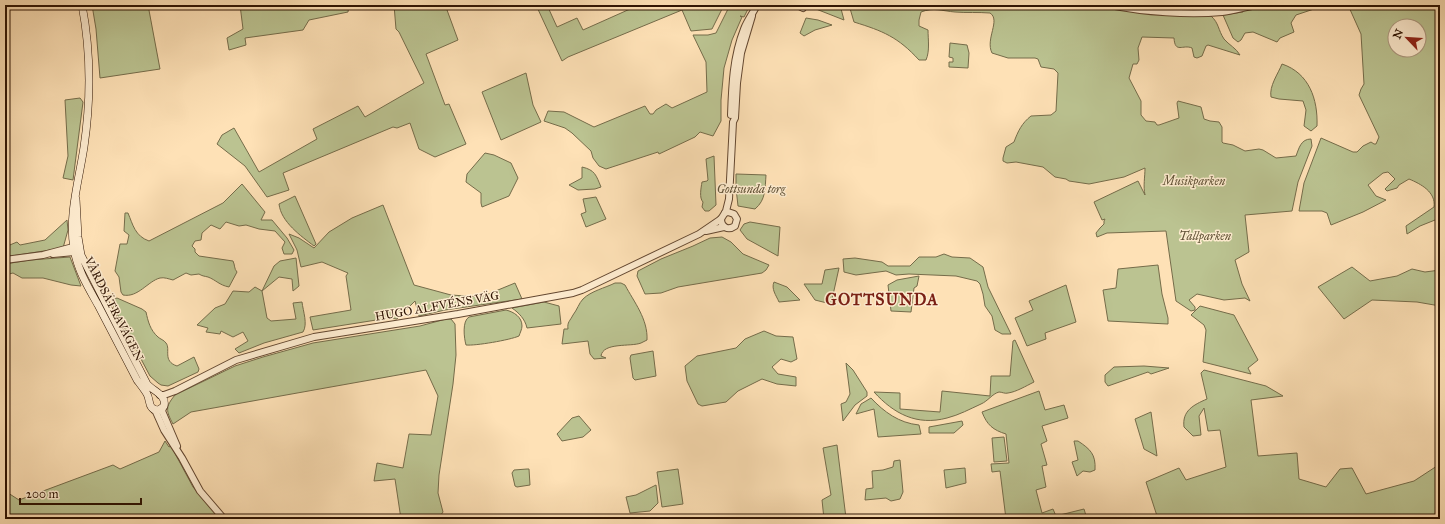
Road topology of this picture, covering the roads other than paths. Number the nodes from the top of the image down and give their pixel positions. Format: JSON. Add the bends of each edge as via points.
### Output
{"nodes":[{"id":1,"x":82,"y":5,"type":"edge"},
{"id":2,"x":757,"y":5,"type":"edge"},
{"id":3,"x":1110,"y":5,"type":"edge"},
{"id":4,"x":1258,"y":5,"type":"edge"},
{"id":5,"x":726,"y":215,"type":"junction"},
{"id":6,"x":724,"y":226,"type":"junction"},
{"id":7,"x":699,"y":234,"type":"junction"},
{"id":8,"x":77,"y":249,"type":"junction"},
{"id":9,"x":5,"y":260,"type":"edge"},
{"id":10,"x":175,"y":391,"type":"junction"},
{"id":11,"x":158,"y":394,"type":"junction"},
{"id":12,"x":148,"y":401,"type":"junction"},
{"id":13,"x":164,"y":405,"type":"junction"},
{"id":14,"x":153,"y":409,"type":"junction"},
{"id":15,"x":182,"y":458,"type":"junction"},
{"id":16,"x":224,"y":519,"type":"edge"}],
"edges":[{"from":1,"to":8,"type":"main road","name":"VÅRDSÄTRAVÄGEN","via":[[88,40],[90,82],[86,134],[72,215]]},
{"from":2,"to":5,"type":"street","via":[[741,53]]},
{"from":3,"to":4,"type":"street","via":[[1192,12],[1220,12]]},
{"from":5,"to":6,"type":"street","via":[[721,222]]},
{"from":5,"to":6,"type":"street","via":[[736,217],[736,224],[731,228]]},
{"from":5,"to":7,"type":"street","name":"HUGO ALFVÉNS VÄG"},
{"from":6,"to":7,"type":"street","name":"HUGO ALFVÉNS VÄG"},
{"from":7,"to":10,"type":"street","name":"HUGO ALFVÉNS VÄG","via":[[577,291],[314,338],[236,360]]},
{"from":8,"to":9,"type":"street"},
{"from":8,"to":11,"type":"main road","name":"VÅRDSÄTRAVÄGEN","via":[[147,384]]},
{"from":8,"to":12,"type":"main road","name":"VÅRDSÄTRAVÄGEN","via":[[80,272],[148,396]]},
{"from":10,"to":11,"type":"street","name":"HUGO ALFVÉNS VÄG","via":[[164,395]]},
{"from":10,"to":13,"type":"street","name":"HUGO ALFVÉNS VÄG"},
{"from":11,"to":12,"type":"main road","via":[[150,397]]},
{"from":11,"to":13,"type":"main road","via":[[163,397]]},
{"from":12,"to":14,"type":"main road"},
{"from":13,"to":14,"type":"main road","via":[[159,410]]},
{"from":13,"to":15,"type":"street","via":[[162,411]]},
{"from":14,"to":15,"type":"street"},
{"from":15,"to":16,"type":"street","via":[[200,491]]}]}
